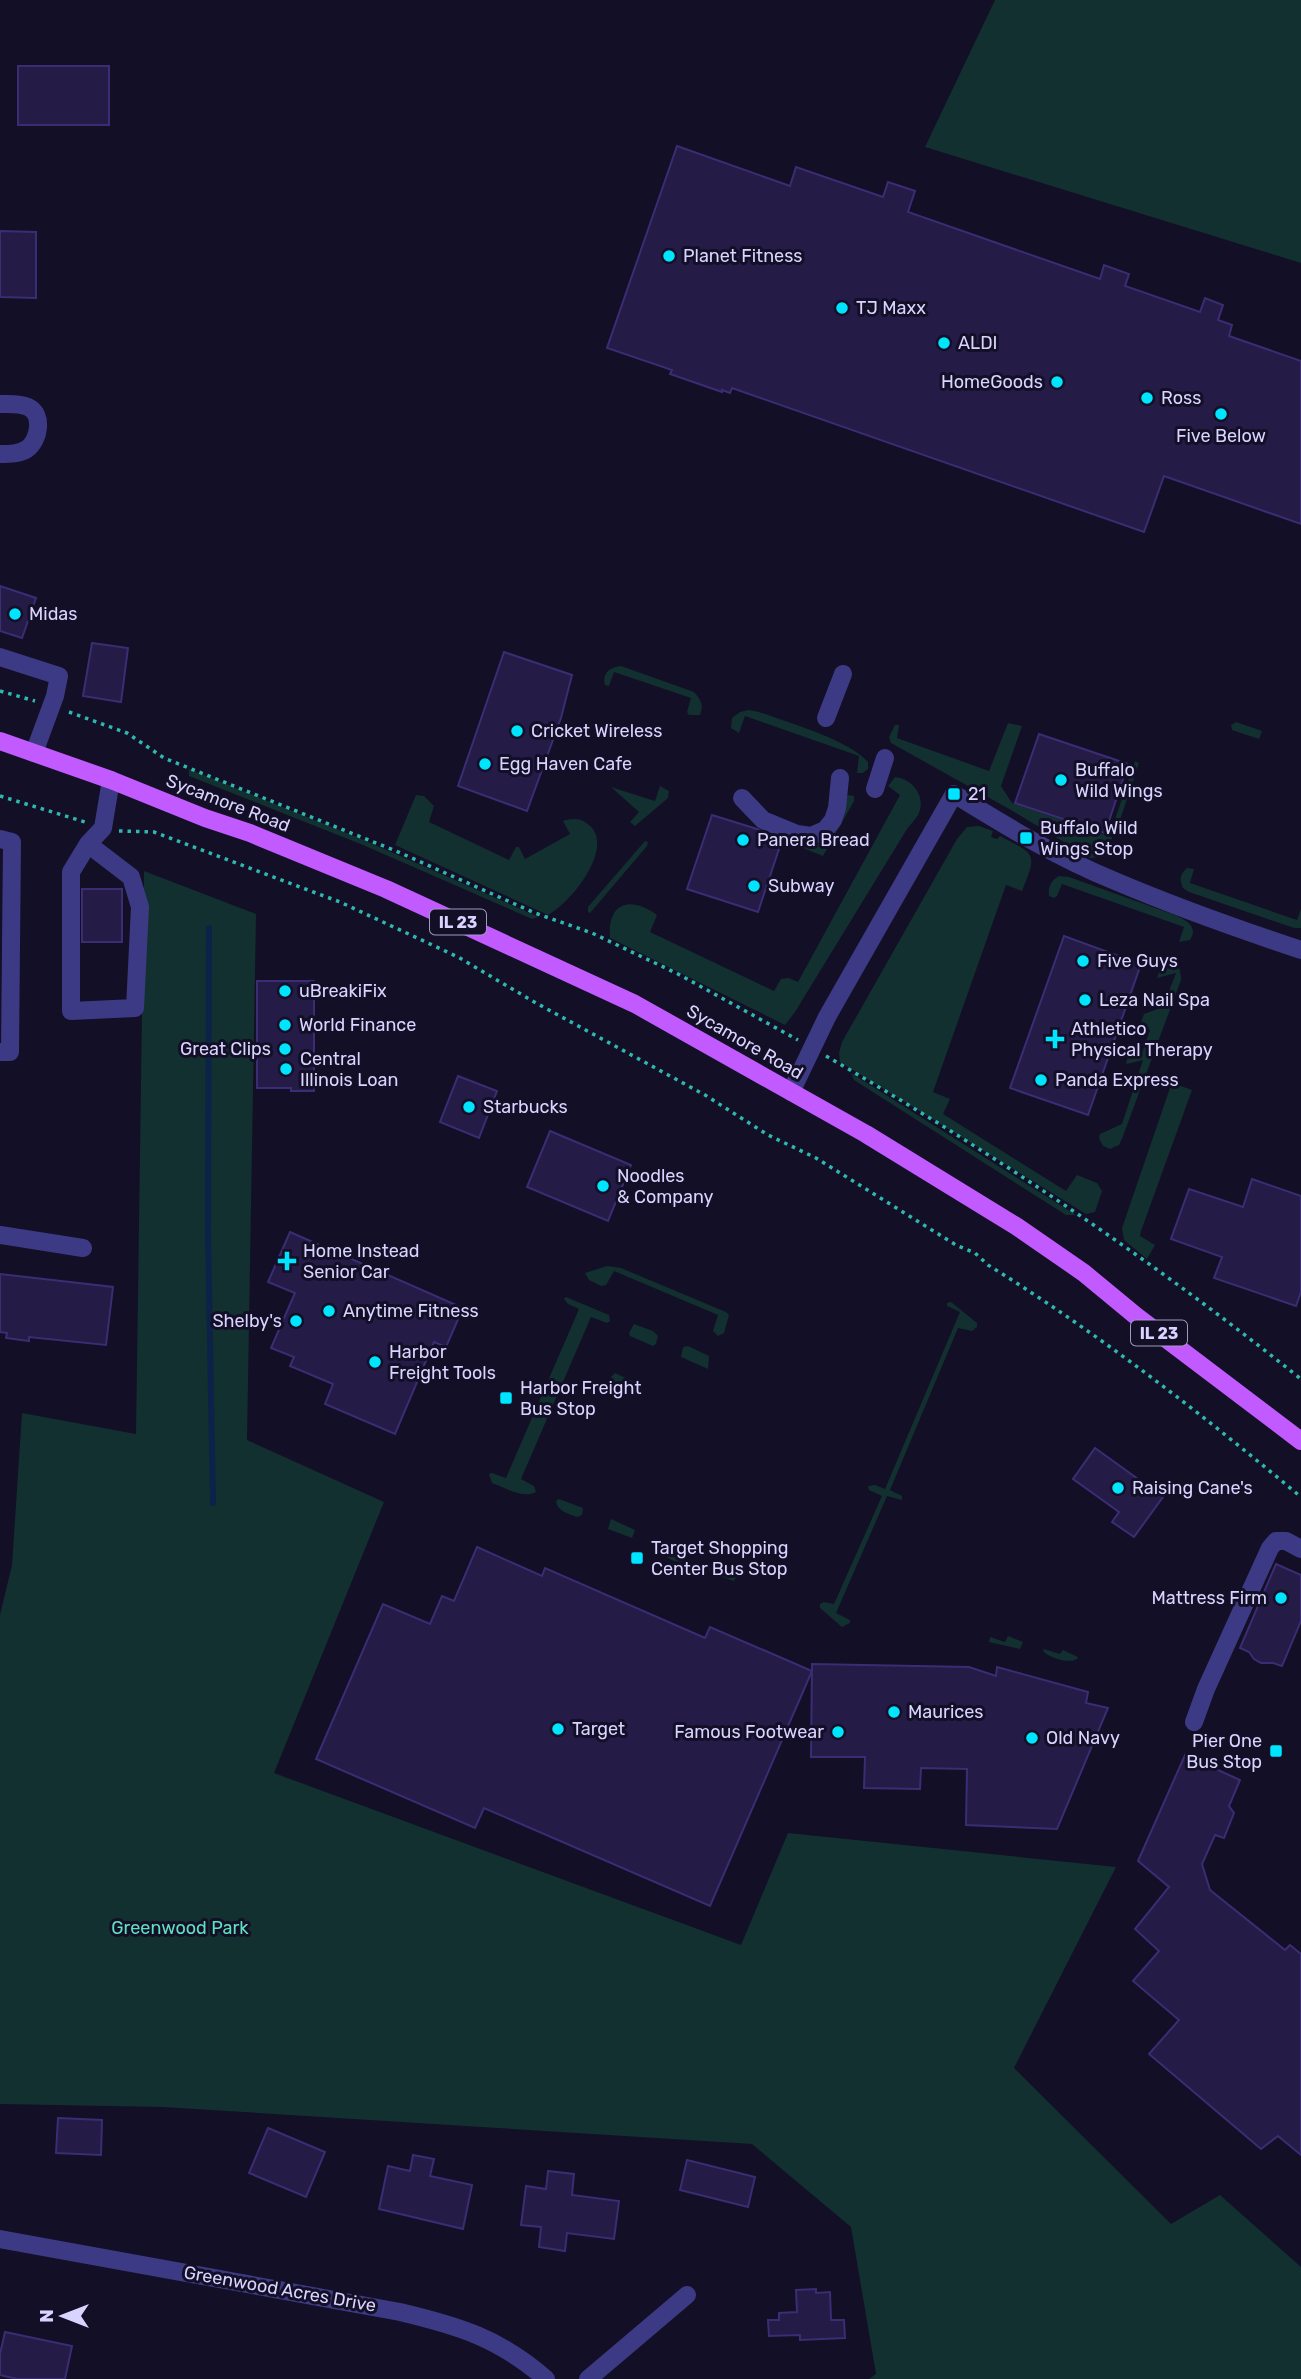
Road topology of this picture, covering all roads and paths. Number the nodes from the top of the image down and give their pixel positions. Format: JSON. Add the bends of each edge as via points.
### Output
{"nodes":[{"id":1,"x":0,"y":404,"type":"edge"},
{"id":2,"x":0,"y":454,"type":"edge"},
{"id":3,"x":0,"y":657,"type":"edge"},
{"id":4,"x":843,"y":674,"type":"dead end"},
{"id":5,"x":0,"y":691,"type":"edge"},
{"id":6,"x":51,"y":706,"type":"junction"},
{"id":7,"x":826,"y":718,"type":"dead end"},
{"id":8,"x":0,"y":741,"type":"edge"},
{"id":9,"x":34,"y":753,"type":"junction"},
{"id":10,"x":885,"y":758,"type":"dead end"},
{"id":11,"x":840,"y":778,"type":"dead end"},
{"id":12,"x":111,"y":780,"type":"junction"},
{"id":13,"x":875,"y":789,"type":"dead end"},
{"id":14,"x":0,"y":796,"type":"edge"},
{"id":15,"x":742,"y":799,"type":"dead end"},
{"id":16,"x":103,"y":828,"type":"junction"},
{"id":17,"x":0,"y":839,"type":"edge"},
{"id":18,"x":88,"y":844,"type":"junction"},
{"id":19,"x":1301,"y":950,"type":"edge"},
{"id":20,"x":813,"y":1048,"type":"junction"},
{"id":21,"x":0,"y":1052,"type":"edge"},
{"id":22,"x":791,"y":1092,"type":"junction"},
{"id":23,"x":0,"y":1235,"type":"edge"},
{"id":24,"x":83,"y":1248,"type":"dead end"},
{"id":25,"x":1301,"y":1379,"type":"edge"},
{"id":26,"x":1301,"y":1441,"type":"edge"},
{"id":27,"x":1301,"y":1497,"type":"edge"},
{"id":28,"x":1301,"y":1549,"type":"edge"},
{"id":29,"x":1194,"y":1722,"type":"dead end"},
{"id":30,"x":0,"y":2239,"type":"edge"},
{"id":31,"x":687,"y":2295,"type":"dead end"},
{"id":32,"x":546,"y":2379,"type":"edge"},
{"id":33,"x":588,"y":2379,"type":"edge"}],
"edges":[{"from":1,"to":2,"type":"street","via":[[27,406],[34,412],[38,431],[36,440],[24,451]]},
{"from":3,"to":6,"type":"street","via":[[60,676]]},
{"from":4,"to":7,"type":"street"},
{"from":5,"to":6,"type":"path"},
{"from":6,"to":9,"type":"street"},
{"from":6,"to":20,"type":"path","via":[[127,733],[164,758],[592,933]]},
{"from":8,"to":9,"type":"main road","number":"IL 23"},
{"from":9,"to":12,"type":"main road","number":"IL 23"},
{"from":10,"to":13,"type":"street"},
{"from":11,"to":15,"type":"street","via":[[833,820],[825,830],[811,835],[763,820]]},
{"from":12,"to":16,"type":"street"},
{"from":12,"to":22,"type":"main road","name":"Sycamore Road","number":"IL 23","via":[[263,838],[528,954],[635,1004]]},
{"from":14,"to":16,"type":"path"},
{"from":16,"to":18,"type":"street"},
{"from":16,"to":27,"type":"path","via":[[154,832],[179,841],[341,902],[482,970],[975,1253],[1126,1360]]},
{"from":17,"to":21,"type":"street","via":[[12,842],[10,1052]]},
{"from":18,"to":18,"type":"street","via":[[71,872],[71,1011],[135,1008],[140,907],[131,877]]},
{"from":19,"to":20,"type":"street","via":[[1113,881],[1026,838],[954,794]]},
{"from":20,"to":22,"type":"street"},
{"from":20,"to":25,"type":"path","via":[[994,1158],[1118,1241]]},
{"from":22,"to":26,"type":"main road","name":"Sycamore Road","number":"IL 23","via":[[1073,1265]]},
{"from":23,"to":24,"type":"street"},
{"from":28,"to":29,"type":"street","via":[[1286,1541],[1276,1541],[1270,1548]]},
{"from":30,"to":32,"type":"street","name":"Greenwood Acres Drive","via":[[448,2324],[487,2338]]},
{"from":31,"to":33,"type":"street"}]}
